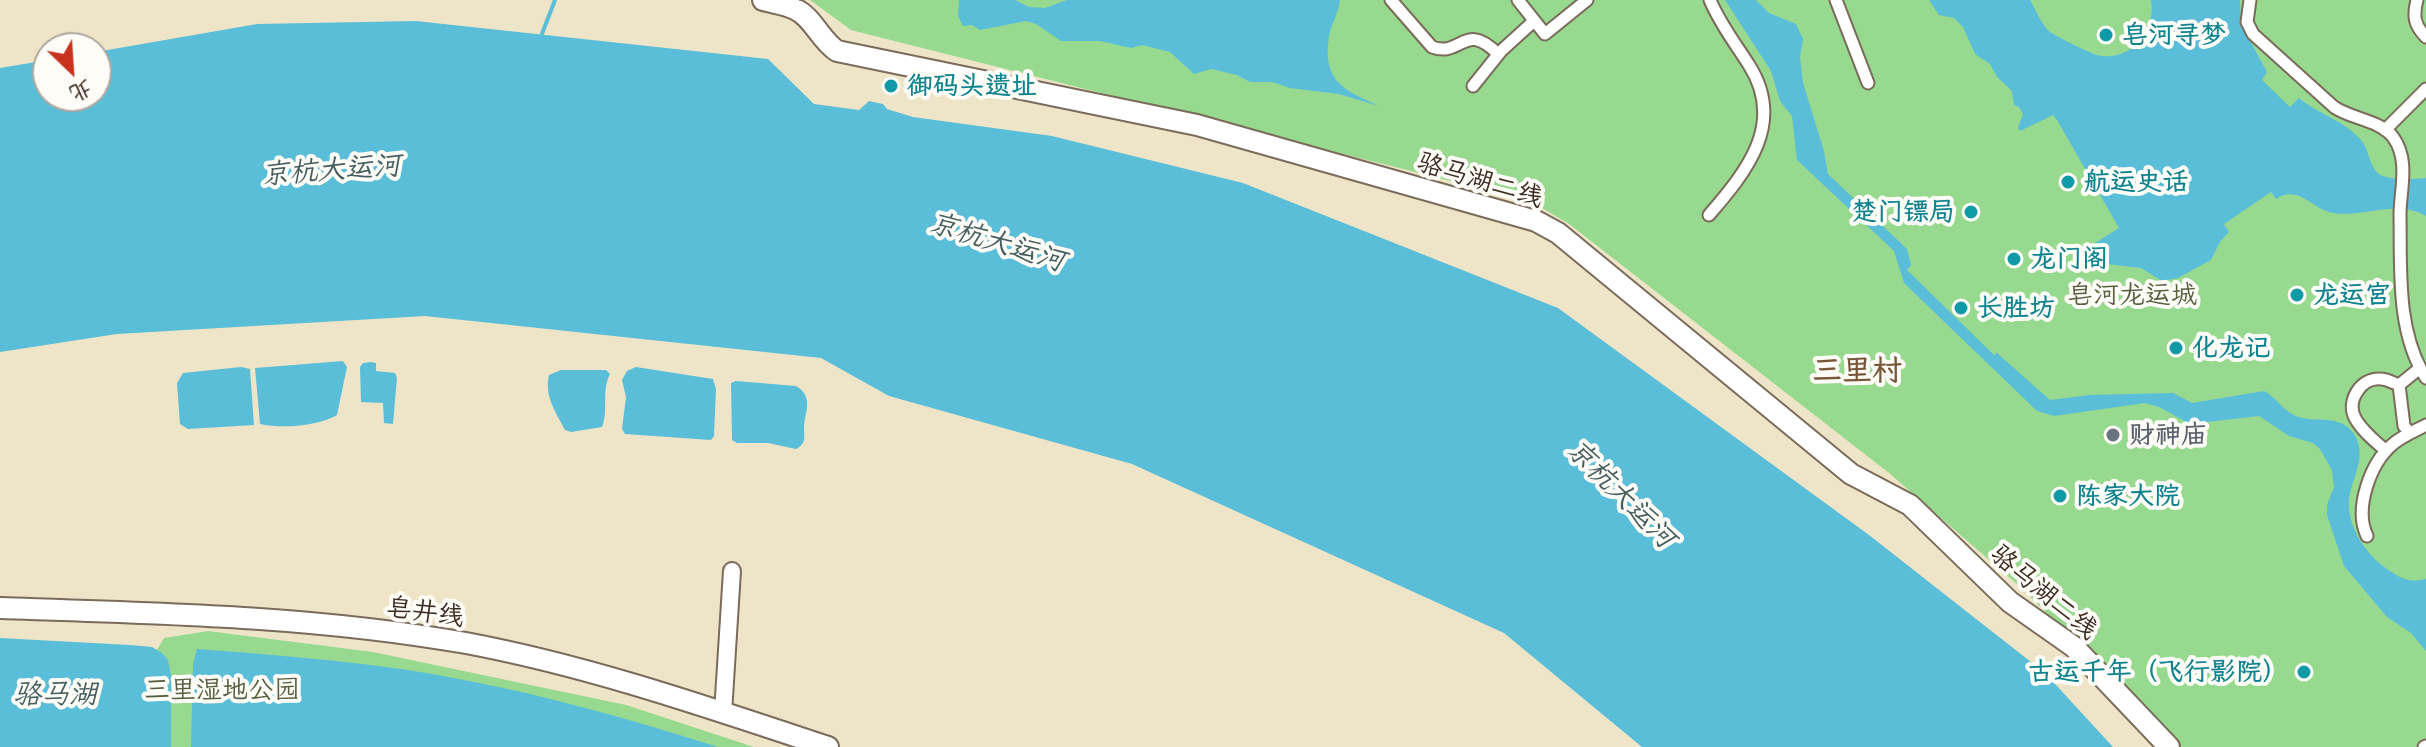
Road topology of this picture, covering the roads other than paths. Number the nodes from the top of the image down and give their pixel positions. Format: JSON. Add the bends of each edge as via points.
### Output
{"nodes":[{"id":1,"x":763,"y":0,"type":"edge"},
{"id":2,"x":1391,"y":0,"type":"edge"},
{"id":3,"x":1518,"y":0,"type":"edge"},
{"id":4,"x":1587,"y":0,"type":"edge"},
{"id":5,"x":1710,"y":0,"type":"edge"},
{"id":6,"x":1836,"y":0,"type":"edge"},
{"id":7,"x":2250,"y":0,"type":"edge"},
{"id":8,"x":2417,"y":0,"type":"edge"},
{"id":9,"x":1534,"y":21,"type":"junction"},
{"id":10,"x":2426,"y":37,"type":"edge"},
{"id":11,"x":1498,"y":54,"type":"junction"},
{"id":12,"x":1868,"y":83,"type":"dead end"},
{"id":13,"x":1473,"y":86,"type":"dead end"},
{"id":14,"x":2426,"y":89,"type":"edge"},
{"id":15,"x":2385,"y":130,"type":"junction"},
{"id":16,"x":1709,"y":215,"type":"dead end"},
{"id":17,"x":2423,"y":373,"type":"edge"},
{"id":18,"x":2399,"y":385,"type":"junction"},
{"id":19,"x":2426,"y":425,"type":"edge"},
{"id":20,"x":2410,"y":433,"type":"junction"},
{"id":21,"x":2386,"y":451,"type":"junction"},
{"id":22,"x":2367,"y":536,"type":"dead end"},
{"id":23,"x":732,"y":571,"type":"dead end"},
{"id":24,"x":0,"y":608,"type":"edge"},
{"id":25,"x":723,"y":713,"type":"junction"},
{"id":26,"x":828,"y":747,"type":"edge"},
{"id":27,"x":2169,"y":747,"type":"edge"}],
"edges":[{"from":1,"to":27,"type":"street","name":"骆马湖二线","via":[[795,9],[837,51],[1197,125],[1536,221],[1558,233],[1851,474],[1910,505],[2010,602],[2074,647]]},
{"from":2,"to":11,"type":"street","via":[[1432,47],[1477,39]]},
{"from":3,"to":9,"type":"street"},
{"from":4,"to":9,"type":"street","via":[[1545,34]]},
{"from":5,"to":16,"type":"street","via":[[1750,66],[1764,115],[1754,157]]},
{"from":6,"to":12,"type":"street"},
{"from":7,"to":15,"type":"street","via":[[2247,22],[2253,34],[2345,115]]},
{"from":8,"to":10,"type":"street","via":[[2413,16]]},
{"from":9,"to":11,"type":"street"},
{"from":11,"to":13,"type":"street"},
{"from":14,"to":15,"type":"street"},
{"from":15,"to":17,"type":"street","via":[[2403,167],[2403,312]]},
{"from":17,"to":18,"type":"street"},
{"from":18,"to":20,"type":"street","via":[[2404,426]]},
{"from":18,"to":21,"type":"street","via":[[2372,380],[2352,399],[2356,420]]},
{"from":19,"to":20,"type":"street"},
{"from":20,"to":21,"type":"street"},
{"from":21,"to":22,"type":"street","via":[[2362,507]]},
{"from":23,"to":25,"type":"street"},
{"from":24,"to":25,"type":"street","name":"皂井线","via":[[207,614],[466,643]]},
{"from":25,"to":26,"type":"street","name":"皂井线"}]}
